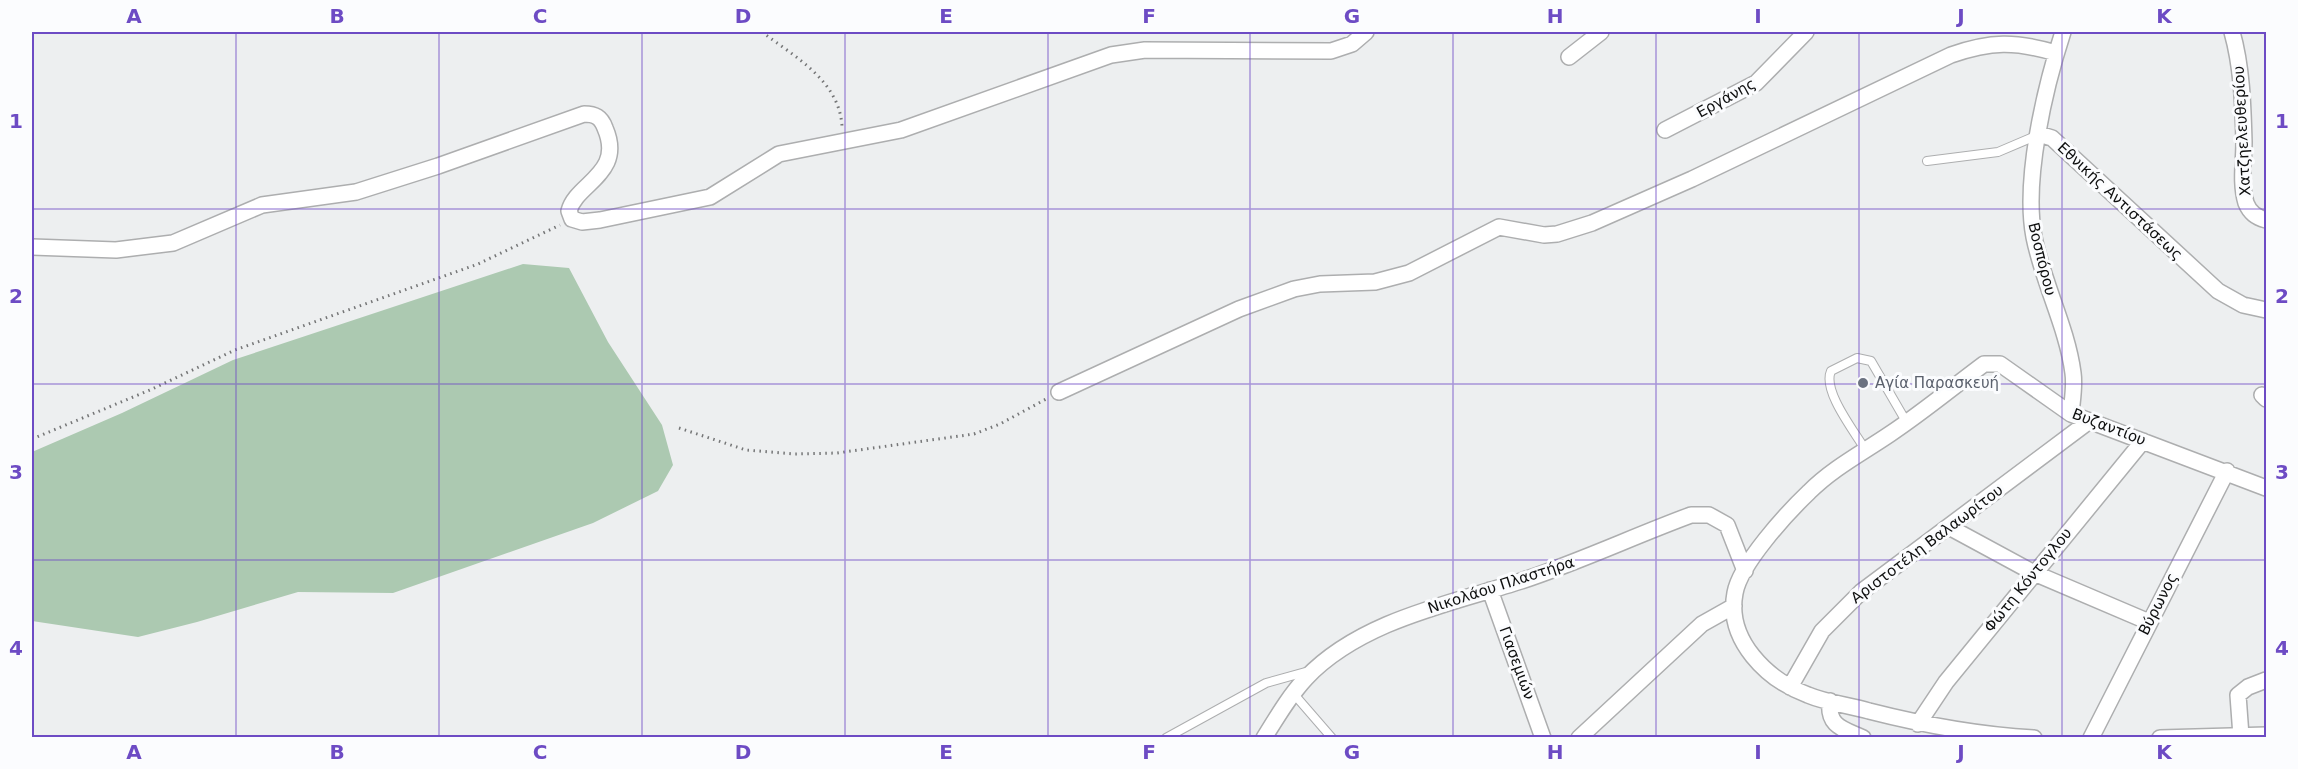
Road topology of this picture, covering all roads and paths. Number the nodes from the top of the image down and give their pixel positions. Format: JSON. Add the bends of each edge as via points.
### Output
{"nodes":[{"id":1,"x":762,"y":32,"type":"edge"},
{"id":2,"x":1366,"y":32,"type":"edge"},
{"id":3,"x":1600,"y":32,"type":"edge"},
{"id":4,"x":1806,"y":32,"type":"edge"},
{"id":5,"x":2063,"y":32,"type":"edge"},
{"id":6,"x":2232,"y":32,"type":"edge"},
{"id":7,"x":2056,"y":53,"type":"junction"},
{"id":8,"x":1569,"y":57,"type":"dead end"},
{"id":9,"x":1665,"y":130,"type":"dead end"},
{"id":10,"x":2039,"y":134,"type":"junction"},
{"id":11,"x":843,"y":140,"type":"junction"},
{"id":12,"x":1927,"y":161,"type":"dead end"},
{"id":13,"x":572,"y":219,"type":"junction"},
{"id":14,"x":2266,"y":220,"type":"edge"},
{"id":15,"x":32,"y":247,"type":"edge"},
{"id":16,"x":2266,"y":310,"type":"edge"},
{"id":17,"x":1059,"y":392,"type":"joint"},
{"id":18,"x":2071,"y":414,"type":"junction"},
{"id":19,"x":2088,"y":422,"type":"junction"},
{"id":20,"x":1906,"y":423,"type":"junction"},
{"id":21,"x":679,"y":428,"type":"dead end"},
{"id":22,"x":32,"y":439,"type":"edge"},
{"id":23,"x":2144,"y":441,"type":"junction"},
{"id":24,"x":1866,"y":451,"type":"junction"},
{"id":25,"x":2227,"y":471,"type":"junction"},
{"id":26,"x":2266,"y":488,"type":"edge"},
{"id":27,"x":1948,"y":527,"type":"junction"},
{"id":28,"x":1745,"y":571,"type":"junction"},
{"id":29,"x":2034,"y":573,"type":"junction"},
{"id":30,"x":1490,"y":590,"type":"junction"},
{"id":31,"x":1734,"y":606,"type":"junction"},
{"id":32,"x":2149,"y":622,"type":"junction"},
{"id":33,"x":1314,"y":670,"type":"junction"},
{"id":34,"x":2266,"y":680,"type":"edge"},
{"id":35,"x":1790,"y":687,"type":"junction"},
{"id":36,"x":1293,"y":693,"type":"junction"},
{"id":37,"x":1830,"y":701,"type":"junction"},
{"id":38,"x":1918,"y":724,"type":"junction"},
{"id":39,"x":2266,"y":735,"type":"edge"},
{"id":40,"x":2241,"y":736,"type":"junction"},
{"id":41,"x":1167,"y":738,"type":"edge"},
{"id":42,"x":1264,"y":738,"type":"edge"},
{"id":43,"x":1332,"y":738,"type":"edge"},
{"id":44,"x":1544,"y":738,"type":"edge"},
{"id":45,"x":1579,"y":738,"type":"edge"},
{"id":46,"x":1863,"y":738,"type":"edge"},
{"id":47,"x":2034,"y":738,"type":"edge"},
{"id":48,"x":2091,"y":738,"type":"edge"},
{"id":49,"x":2160,"y":738,"type":"edge"}],
"edges":[{"from":1,"to":11,"type":"path","via":[[828,85],[842,115]]},
{"from":2,"to":11,"type":"street","via":[[1352,44],[1331,51],[1145,50],[1111,55],[901,130]]},
{"from":3,"to":8,"type":"street"},
{"from":4,"to":9,"type":"street","name":"Εργάνης","via":[[1756,83]]},
{"from":5,"to":7,"type":"street","name":"Βοσπόρου"},
{"from":6,"to":14,"type":"street","name":"Χατζηελευθερίου","via":[[2242,101],[2244,195],[2252,212]]},
{"from":7,"to":10,"type":"street","name":"Βοσπόρου"},
{"from":7,"to":17,"type":"street","via":[[2013,43],[1960,52],[1592,223],[1544,235],[1499,227],[1409,273],[1376,282],[1294,289],[1239,309]]},
{"from":10,"to":12,"type":"lane","via":[[1998,152]]},
{"from":10,"to":16,"type":"street","name":"Εθνικής Αντιστάσεως","via":[[2052,138],[2218,291],[2243,305]]},
{"from":10,"to":18,"type":"street","name":"Βοσπόρου","via":[[2031,220],[2073,371]]},
{"from":11,"to":13,"type":"street","via":[[779,154],[725,189],[696,201],[589,222]]},
{"from":13,"to":15,"type":"street","via":[[570,206],[601,173],[608,153],[606,128],[593,114],[356,192],[262,205],[173,243],[116,250]]},
{"from":13,"to":22,"type":"path","via":[[478,264],[235,350]]},
{"from":17,"to":21,"type":"path","via":[[974,434],[837,453],[746,450]]},
{"from":18,"to":19,"type":"street","name":"Βυζαντίου"},
{"from":18,"to":20,"type":"street","name":"Βυζαντίου","via":[[2000,364],[1990,362]]},
{"from":19,"to":23,"type":"street","name":"Βυζαντίου"},
{"from":19,"to":27,"type":"street","name":"Αριστοτέλη Βαλαωρίτου"},
{"from":20,"to":24,"type":"street"},
{"from":20,"to":24,"type":"lane","via":[[1871,361],[1857,358],[1831,370],[1830,390]]},
{"from":23,"to":25,"type":"street","name":"Βυζαντίου"},
{"from":23,"to":29,"type":"street","name":"Φώτη Κόντογλου"},
{"from":24,"to":28,"type":"street","via":[[1835,469],[1808,493],[1769,535]]},
{"from":25,"to":26,"type":"street","name":"Βυζαντίου"},
{"from":25,"to":32,"type":"street","name":"Βύρωνος"},
{"from":27,"to":29,"type":"street"},
{"from":27,"to":35,"type":"street","name":"Αριστοτέλη Βαλαωρίτου","via":[[1861,592],[1831,620]]},
{"from":28,"to":30,"type":"street","name":"Νικολάου Πλαστήρα","via":[[1727,525],[1715,517],[1696,514]]},
{"from":28,"to":31,"type":"street","via":[[1736,589]]},
{"from":29,"to":32,"type":"street"},
{"from":29,"to":38,"type":"street","name":"Φώτη Κόντογλου","via":[[1946,682]]},
{"from":30,"to":33,"type":"street","name":"Νικολάου Πλαστήρα","via":[[1389,624]]},
{"from":30,"to":44,"type":"street","name":"Γιασεμιών"},
{"from":31,"to":35,"type":"street","via":[[1737,629],[1750,652],[1770,674]]},
{"from":31,"to":45,"type":"street","via":[[1702,624]]},
{"from":32,"to":48,"type":"street","name":"Βύρωνος"},
{"from":33,"to":36,"type":"street","name":"Νικολάου Πλαστήρα"},
{"from":33,"to":41,"type":"lane","via":[[1266,684]]},
{"from":34,"to":40,"type":"street","via":[[2238,695]]},
{"from":35,"to":37,"type":"street"},
{"from":36,"to":42,"type":"street","name":"Νικολάου Πλαστήρα"},
{"from":36,"to":43,"type":"lane"},
{"from":37,"to":38,"type":"street"},
{"from":37,"to":46,"type":"street","via":[[1832,719],[1838,728]]},
{"from":38,"to":47,"type":"street"},
{"from":39,"to":40,"type":"street"},
{"from":40,"to":49,"type":"street"}]}
